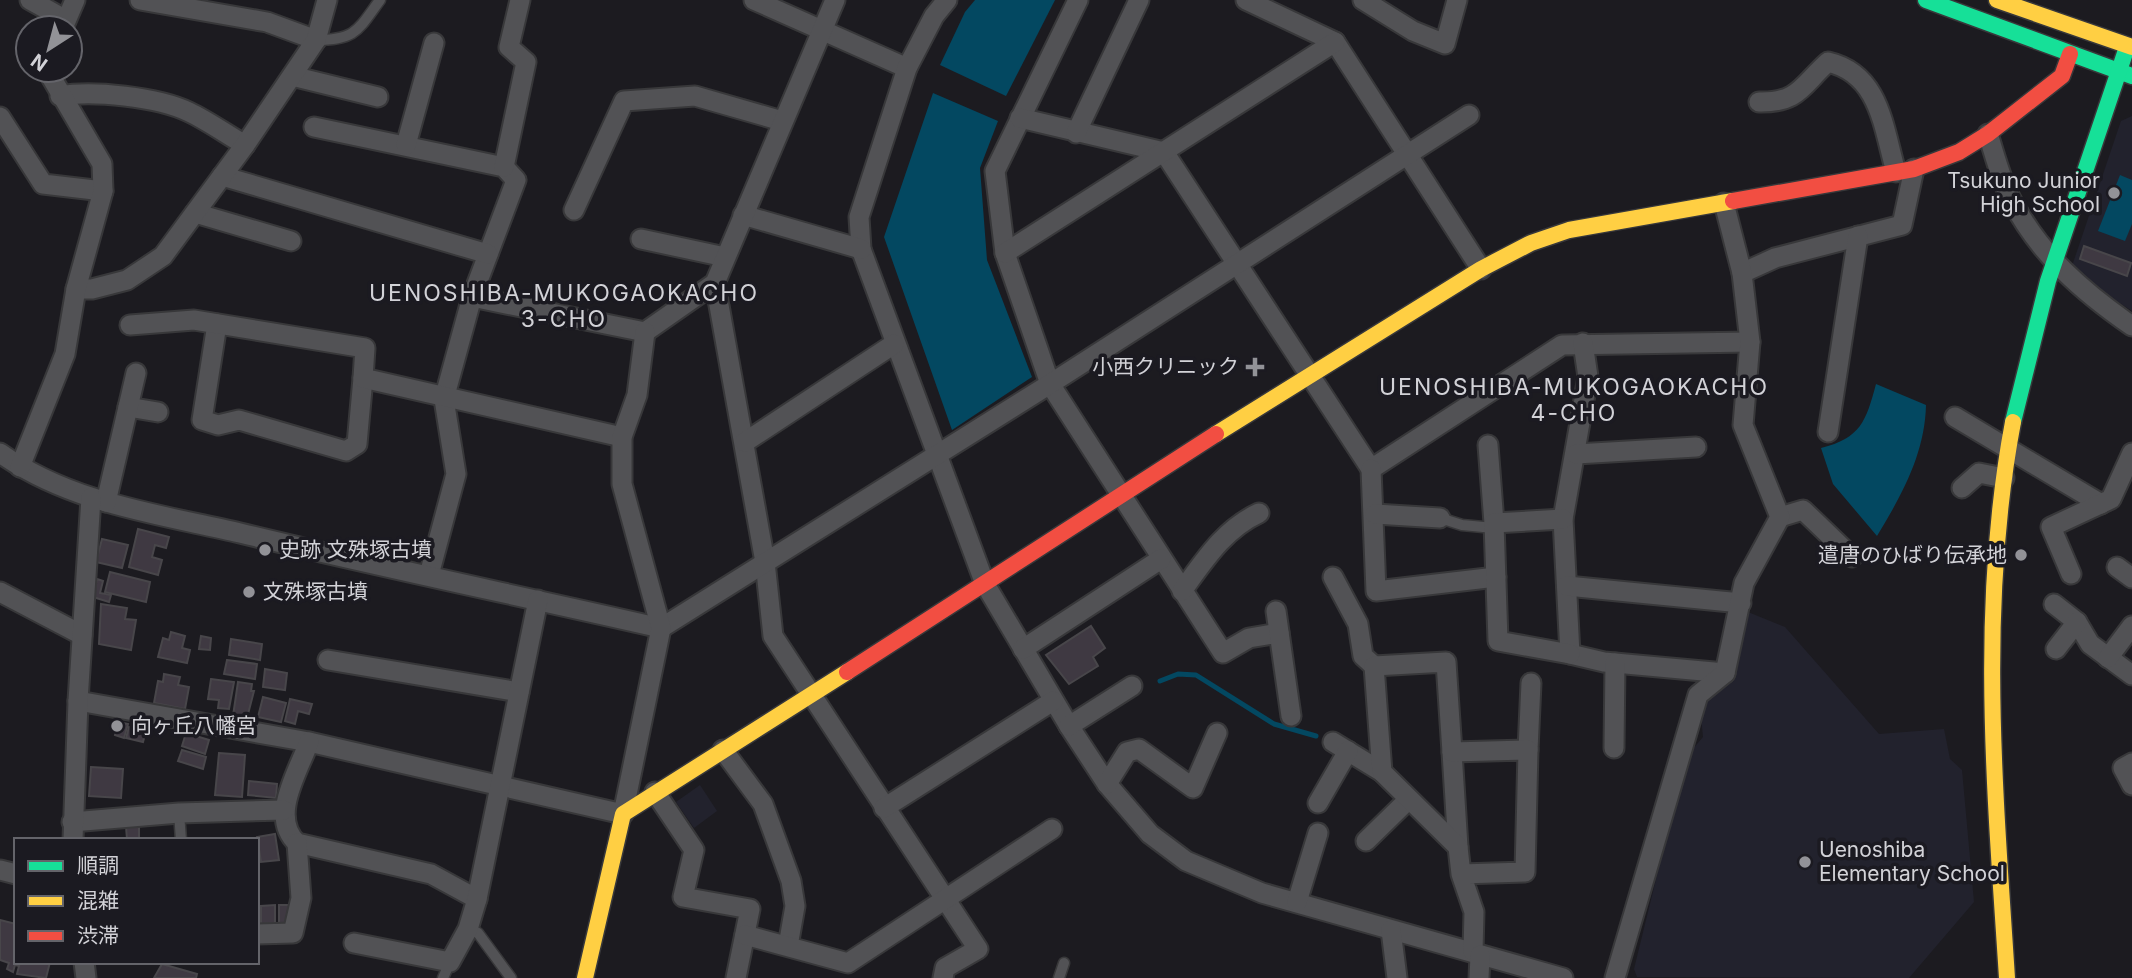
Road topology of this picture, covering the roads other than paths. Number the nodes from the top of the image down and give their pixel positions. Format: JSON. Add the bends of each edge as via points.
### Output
{"nodes":[{"id":1,"x":30,"y":0,"type":"edge"},
{"id":2,"x":140,"y":0,"type":"edge"},
{"id":3,"x":327,"y":0,"type":"edge"},
{"id":4,"x":380,"y":0,"type":"edge"},
{"id":5,"x":520,"y":0,"type":"edge"},
{"id":6,"x":754,"y":0,"type":"edge"},
{"id":7,"x":835,"y":0,"type":"edge"},
{"id":8,"x":947,"y":0,"type":"edge"},
{"id":9,"x":1078,"y":0,"type":"edge"},
{"id":10,"x":1139,"y":0,"type":"edge"},
{"id":11,"x":1246,"y":0,"type":"edge"},
{"id":12,"x":1363,"y":0,"type":"edge"},
{"id":13,"x":1457,"y":0,"type":"edge"},
{"id":14,"x":1926,"y":0,"type":"edge"},
{"id":15,"x":1997,"y":0,"type":"edge"},
{"id":16,"x":50,"y":14,"type":"edge"},
{"id":17,"x":821,"y":31,"type":"junction"},
{"id":18,"x":316,"y":40,"type":"junction"},
{"id":19,"x":1335,"y":42,"type":"junction"},
{"id":20,"x":2130,"y":42,"type":"edge"},
{"id":21,"x":434,"y":43,"type":"dead end"},
{"id":22,"x":2070,"y":54,"type":"junction"},
{"id":23,"x":907,"y":68,"type":"junction"},
{"id":24,"x":2125,"y":74,"type":"edge"},
{"id":25,"x":292,"y":76,"type":"junction"},
{"id":26,"x":54,"y":84,"type":"edge"},
{"id":27,"x":60,"y":96,"type":"junction"},
{"id":28,"x":378,"y":97,"type":"dead end"},
{"id":29,"x":1759,"y":102,"type":"dead end"},
{"id":30,"x":1469,"y":115,"type":"dead end"},
{"id":31,"x":0,"y":117,"type":"edge"},
{"id":32,"x":1020,"y":118,"type":"junction"},
{"id":33,"x":782,"y":121,"type":"junction"},
{"id":34,"x":314,"y":127,"type":"dead end"},
{"id":35,"x":1076,"y":133,"type":"junction"},
{"id":36,"x":1987,"y":134,"type":"junction"},
{"id":37,"x":245,"y":145,"type":"junction"},
{"id":38,"x":406,"y":145,"type":"junction"},
{"id":39,"x":1164,"y":152,"type":"junction"},
{"id":40,"x":1406,"y":155,"type":"junction"},
{"id":41,"x":504,"y":167,"type":"junction"},
{"id":42,"x":1905,"y":170,"type":"junction"},
{"id":43,"x":222,"y":176,"type":"junction"},
{"id":44,"x":103,"y":191,"type":"junction"},
{"id":45,"x":1724,"y":203,"type":"junction"},
{"id":46,"x":574,"y":211,"type":"dead end"},
{"id":47,"x":195,"y":213,"type":"junction"},
{"id":48,"x":743,"y":215,"type":"junction"},
{"id":49,"x":1858,"y":236,"type":"junction"},
{"id":50,"x":641,"y":239,"type":"dead end"},
{"id":51,"x":291,"y":241,"type":"dead end"},
{"id":52,"x":861,"y":249,"type":"junction"},
{"id":53,"x":1005,"y":253,"type":"junction"},
{"id":54,"x":488,"y":254,"type":"junction"},
{"id":55,"x":725,"y":257,"type":"junction"},
{"id":56,"x":2053,"y":261,"type":"junction"},
{"id":57,"x":1238,"y":263,"type":"junction"},
{"id":58,"x":1482,"y":269,"type":"junction"},
{"id":59,"x":1742,"y":273,"type":"junction"},
{"id":60,"x":715,"y":283,"type":"junction"},
{"id":61,"x":76,"y":289,"type":"junction"},
{"id":62,"x":472,"y":297,"type":"junction"},
{"id":63,"x":217,"y":324,"type":"junction"},
{"id":64,"x":130,"y":325,"type":"dead end"},
{"id":65,"x":2132,"y":326,"type":"edge"},
{"id":66,"x":645,"y":332,"type":"junction"},
{"id":67,"x":1750,"y":342,"type":"junction"},
{"id":68,"x":1583,"y":343,"type":"junction"},
{"id":69,"x":894,"y":344,"type":"junction"},
{"id":70,"x":136,"y":373,"type":"dead end"},
{"id":71,"x":1311,"y":377,"type":"junction"},
{"id":72,"x":363,"y":378,"type":"junction"},
{"id":73,"x":1050,"y":384,"type":"junction"},
{"id":74,"x":444,"y":399,"type":"junction"},
{"id":75,"x":128,"y":407,"type":"junction"},
{"id":76,"x":158,"y":412,"type":"dead end"},
{"id":77,"x":1955,"y":417,"type":"dead end"},
{"id":78,"x":1828,"y":432,"type":"dead end"},
{"id":79,"x":622,"y":437,"type":"junction"},
{"id":80,"x":745,"y":442,"type":"junction"},
{"id":81,"x":1488,"y":445,"type":"dead end"},
{"id":82,"x":1696,"y":447,"type":"dead end"},
{"id":83,"x":2008,"y":448,"type":"junction"},
{"id":84,"x":0,"y":453,"type":"edge"},
{"id":85,"x":2132,"y":453,"type":"edge"},
{"id":86,"x":1576,"y":454,"type":"junction"},
{"id":87,"x":936,"y":456,"type":"junction"},
{"id":88,"x":20,"y":467,"type":"junction"},
{"id":89,"x":1371,"y":469,"type":"junction"},
{"id":90,"x":2004,"y":478,"type":"junction"},
{"id":91,"x":1962,"y":488,"type":"dead end"},
{"id":92,"x":1119,"y":494,"type":"junction"},
{"id":93,"x":99,"y":500,"type":"junction"},
{"id":94,"x":2101,"y":503,"type":"junction"},
{"id":95,"x":1259,"y":513,"type":"dead end"},
{"id":96,"x":1375,"y":514,"type":"junction"},
{"id":97,"x":1780,"y":517,"type":"junction"},
{"id":98,"x":1440,"y":518,"type":"joint"},
{"id":99,"x":1563,"y":519,"type":"junction"},
{"id":100,"x":1494,"y":525,"type":"junction"},
{"id":101,"x":1852,"y":557,"type":"dead end"},
{"id":102,"x":1161,"y":559,"type":"junction"},
{"id":103,"x":765,"y":562,"type":"junction"},
{"id":104,"x":2071,"y":574,"type":"dead end"},
{"id":105,"x":429,"y":575,"type":"junction"},
{"id":106,"x":1333,"y":576,"type":"dead end"},
{"id":107,"x":1496,"y":577,"type":"junction"},
{"id":108,"x":985,"y":584,"type":"junction"},
{"id":109,"x":1567,"y":586,"type":"junction"},
{"id":110,"x":1182,"y":590,"type":"junction"},
{"id":111,"x":1376,"y":591,"type":"junction"},
{"id":112,"x":0,"y":592,"type":"edge"},
{"id":113,"x":1345,"y":599,"type":"junction"},
{"id":114,"x":538,"y":600,"type":"junction"},
{"id":115,"x":1741,"y":603,"type":"junction"},
{"id":116,"x":2054,"y":604,"type":"dead end"},
{"id":117,"x":1276,"y":611,"type":"dead end"},
{"id":118,"x":1095,"y":613,"type":"dead end"},
{"id":119,"x":2077,"y":622,"type":"junction"},
{"id":120,"x":2132,"y":626,"type":"edge"},
{"id":121,"x":661,"y":628,"type":"junction"},
{"id":122,"x":1279,"y":633,"type":"junction"},
{"id":123,"x":82,"y":635,"type":"junction"},
{"id":124,"x":2056,"y":649,"type":"dead end"},
{"id":125,"x":1025,"y":653,"type":"junction"},
{"id":126,"x":1570,"y":654,"type":"junction"},
{"id":127,"x":2108,"y":657,"type":"junction"},
{"id":128,"x":328,"y":660,"type":"dead end"},
{"id":129,"x":1615,"y":663,"type":"junction"},
{"id":130,"x":1374,"y":666,"type":"junction"},
{"id":131,"x":1725,"y":673,"type":"junction"},
{"id":132,"x":2132,"y":675,"type":"edge"},
{"id":133,"x":1531,"y":683,"type":"dead end"},
{"id":134,"x":1132,"y":686,"type":"dead end"},
{"id":135,"x":519,"y":692,"type":"junction"},
{"id":136,"x":813,"y":694,"type":"junction"},
{"id":137,"x":78,"y":701,"type":"junction"},
{"id":138,"x":1053,"y":701,"type":"junction"},
{"id":139,"x":1291,"y":716,"type":"dead end"},
{"id":140,"x":1069,"y":726,"type":"junction"},
{"id":141,"x":1217,"y":733,"type":"dead end"},
{"id":142,"x":309,"y":742,"type":"junction"},
{"id":143,"x":1614,"y":748,"type":"dead end"},
{"id":144,"x":723,"y":750,"type":"junction"},
{"id":145,"x":1528,"y":750,"type":"junction"},
{"id":146,"x":1452,"y":752,"type":"junction"},
{"id":147,"x":2132,"y":763,"type":"edge"},
{"id":148,"x":1382,"y":772,"type":"junction"},
{"id":149,"x":1107,"y":784,"type":"junction"},
{"id":150,"x":2132,"y":785,"type":"edge"},
{"id":151,"x":499,"y":788,"type":"junction"},
{"id":152,"x":655,"y":792,"type":"junction"},
{"id":153,"x":1409,"y":799,"type":"junction"},
{"id":154,"x":1318,"y":803,"type":"dead end"},
{"id":155,"x":884,"y":808,"type":"junction"},
{"id":156,"x":284,"y":810,"type":"junction"},
{"id":157,"x":179,"y":813,"type":"junction"},
{"id":158,"x":623,"y":814,"type":"junction"},
{"id":159,"x":1052,"y":829,"type":"dead end"},
{"id":160,"x":72,"y":831,"type":"edge"},
{"id":161,"x":1318,"y":833,"type":"dead end"},
{"id":162,"x":181,"y":838,"type":"edge"},
{"id":163,"x":1366,"y":841,"type":"dead end"},
{"id":164,"x":297,"y":843,"type":"junction"},
{"id":165,"x":1458,"y":847,"type":"junction"},
{"id":166,"x":1461,"y":874,"type":"junction"},
{"id":167,"x":477,"y":899,"type":"junction"},
{"id":168,"x":945,"y":900,"type":"junction"},
{"id":169,"x":1297,"y":902,"type":"junction"},
{"id":170,"x":468,"y":929,"type":"junction"},
{"id":171,"x":1391,"y":930,"type":"junction"},
{"id":172,"x":259,"y":934,"type":"edge"},
{"id":173,"x":745,"y":935,"type":"junction"},
{"id":174,"x":354,"y":943,"type":"dead end"},
{"id":175,"x":788,"y":946,"type":"junction"},
{"id":176,"x":1476,"y":953,"type":"junction"},
{"id":177,"x":1065,"y":963,"type":"dead end"},
{"id":178,"x":447,"y":970,"type":"edge"},
{"id":179,"x":511,"y":978,"type":"edge"},
{"id":180,"x":585,"y":978,"type":"edge"},
{"id":181,"x":736,"y":978,"type":"edge"},
{"id":182,"x":943,"y":978,"type":"edge"},
{"id":183,"x":1059,"y":978,"type":"edge"},
{"id":184,"x":1397,"y":978,"type":"edge"},
{"id":185,"x":1479,"y":978,"type":"edge"},
{"id":186,"x":1563,"y":978,"type":"edge"},
{"id":187,"x":1615,"y":978,"type":"edge"},
{"id":188,"x":2007,"y":978,"type":"edge"}],
"edges":[{"from":1,"to":16,"type":"street"},
{"from":2,"to":18,"type":"street","via":[[267,22]]},
{"from":3,"to":18,"type":"street"},
{"from":4,"to":18,"type":"lane","via":[[354,35]]},
{"from":5,"to":41,"type":"street","via":[[509,47],[526,62]]},
{"from":6,"to":17,"type":"street"},
{"from":7,"to":17,"type":"street"},
{"from":8,"to":23,"type":"street"},
{"from":9,"to":32,"type":"street"},
{"from":10,"to":35,"type":"street"},
{"from":11,"to":19,"type":"street"},
{"from":12,"to":13,"type":"street","via":[[1413,31],[1445,44]]},
{"from":14,"to":22,"type":"street"},
{"from":15,"to":20,"type":"street"},
{"from":17,"to":23,"type":"street"},
{"from":17,"to":33,"type":"street"},
{"from":18,"to":25,"type":"street"},
{"from":19,"to":39,"type":"street"},
{"from":19,"to":40,"type":"street"},
{"from":20,"to":24,"type":"street"},
{"from":21,"to":38,"type":"street"},
{"from":22,"to":24,"type":"street"},
{"from":22,"to":36,"type":"street","via":[[2062,76]]},
{"from":23,"to":52,"type":"street","via":[[859,216]]},
{"from":24,"to":56,"type":"street"},
{"from":25,"to":28,"type":"street"},
{"from":25,"to":37,"type":"street"},
{"from":26,"to":27,"type":"street"},
{"from":27,"to":37,"type":"street","via":[[80,92],[167,104],[188,111]]},
{"from":27,"to":44,"type":"street","via":[[102,164]]},
{"from":29,"to":42,"type":"street","via":[[1786,100],[1807,87],[1828,62],[1847,67],[1864,81],[1875,100]]},
{"from":30,"to":40,"type":"street"},
{"from":31,"to":44,"type":"street","via":[[43,184]]},
{"from":32,"to":35,"type":"street"},
{"from":32,"to":53,"type":"street","via":[[995,171]]},
{"from":33,"to":46,"type":"street","via":[[695,96],[624,101]]},
{"from":33,"to":48,"type":"street"},
{"from":34,"to":38,"type":"street"},
{"from":35,"to":39,"type":"street"},
{"from":36,"to":42,"type":"street","via":[[1959,152]]},
{"from":36,"to":56,"type":"street","via":[[2012,201]]},
{"from":37,"to":43,"type":"street"},
{"from":38,"to":41,"type":"street"},
{"from":39,"to":53,"type":"street"},
{"from":39,"to":57,"type":"street"},
{"from":40,"to":57,"type":"street"},
{"from":40,"to":58,"type":"street"},
{"from":41,"to":54,"type":"street","via":[[516,180]]},
{"from":42,"to":45,"type":"street"},
{"from":42,"to":49,"type":"street","via":[[1902,225]]},
{"from":43,"to":47,"type":"street"},
{"from":43,"to":54,"type":"street"},
{"from":44,"to":61,"type":"street"},
{"from":45,"to":58,"type":"street","via":[[1569,230],[1531,243]]},
{"from":45,"to":59,"type":"street"},
{"from":47,"to":51,"type":"street"},
{"from":47,"to":61,"type":"street","via":[[163,256],[127,280]]},
{"from":48,"to":52,"type":"street"},
{"from":48,"to":55,"type":"street"},
{"from":49,"to":59,"type":"street","via":[[1775,258]]},
{"from":49,"to":78,"type":"street"},
{"from":50,"to":55,"type":"street"},
{"from":52,"to":69,"type":"street"},
{"from":53,"to":73,"type":"street"},
{"from":54,"to":62,"type":"street"},
{"from":55,"to":60,"type":"street"},
{"from":56,"to":65,"type":"street","via":[[2084,292]]},
{"from":56,"to":83,"type":"street","via":[[2035,319]]},
{"from":57,"to":71,"type":"street"},
{"from":57,"to":73,"type":"street"},
{"from":58,"to":71,"type":"street"},
{"from":59,"to":67,"type":"street"},
{"from":60,"to":66,"type":"street"},
{"from":60,"to":80,"type":"street"},
{"from":61,"to":88,"type":"street","via":[[65,354]]},
{"from":62,"to":66,"type":"street"},
{"from":62,"to":74,"type":"street"},
{"from":63,"to":64,"type":"street","via":[[194,320]]},
{"from":63,"to":72,"type":"street","via":[[365,348]]},
{"from":63,"to":72,"type":"street","via":[[202,421],[218,425],[239,420],[346,451],[357,444]]},
{"from":66,"to":79,"type":"street","via":[[637,395]]},
{"from":67,"to":68,"type":"street"},
{"from":67,"to":97,"type":"street","via":[[1743,425]]},
{"from":68,"to":86,"type":"street","via":[[1588,377]]},
{"from":68,"to":89,"type":"street","via":[[1562,345]]},
{"from":69,"to":80,"type":"street"},
{"from":69,"to":87,"type":"street"},
{"from":70,"to":75,"type":"street"},
{"from":71,"to":89,"type":"street"},
{"from":71,"to":92,"type":"street"},
{"from":72,"to":74,"type":"street"},
{"from":73,"to":87,"type":"street"},
{"from":73,"to":92,"type":"street"},
{"from":74,"to":79,"type":"street"},
{"from":74,"to":105,"type":"street","via":[[456,474]]},
{"from":75,"to":76,"type":"street"},
{"from":75,"to":93,"type":"street"},
{"from":77,"to":83,"type":"street"},
{"from":79,"to":121,"type":"street","via":[[622,484]]},
{"from":80,"to":103,"type":"street"},
{"from":81,"to":100,"type":"street"},
{"from":82,"to":86,"type":"street"},
{"from":83,"to":90,"type":"street"},
{"from":83,"to":94,"type":"street"},
{"from":84,"to":88,"type":"street"},
{"from":85,"to":94,"type":"street","via":[[2119,488]]},
{"from":86,"to":99,"type":"street"},
{"from":87,"to":103,"type":"street"},
{"from":87,"to":108,"type":"street"},
{"from":88,"to":93,"type":"street","via":[[46,482]]},
{"from":89,"to":96,"type":"street"},
{"from":90,"to":91,"type":"street","via":[[1979,473]]},
{"from":90,"to":188,"type":"street","via":[[1993,590],[1992,722]]},
{"from":92,"to":102,"type":"street"},
{"from":92,"to":108,"type":"street"},
{"from":93,"to":105,"type":"street"},
{"from":93,"to":123,"type":"street"},
{"from":94,"to":104,"type":"street","via":[[2051,527]]},
{"from":95,"to":110,"type":"street","via":[[1215,546]]},
{"from":96,"to":98,"type":"street"},
{"from":96,"to":111,"type":"street"},
{"from":97,"to":101,"type":"street","via":[[1803,510]]},
{"from":97,"to":115,"type":"street","via":[[1744,583]]},
{"from":98,"to":100,"type":"lane","via":[[1462,525]]},
{"from":99,"to":100,"type":"street"},
{"from":99,"to":109,"type":"street"},
{"from":100,"to":107,"type":"street"},
{"from":102,"to":110,"type":"street"},
{"from":102,"to":125,"type":"street"},
{"from":103,"to":121,"type":"street"},
{"from":103,"to":136,"type":"street","via":[[773,636]]},
{"from":105,"to":114,"type":"street"},
{"from":106,"to":113,"type":"street"},
{"from":107,"to":111,"type":"street"},
{"from":107,"to":126,"type":"street","via":[[1498,641]]},
{"from":108,"to":125,"type":"street"},
{"from":108,"to":136,"type":"street"},
{"from":109,"to":115,"type":"street"},
{"from":109,"to":126,"type":"street"},
{"from":110,"to":122,"type":"street","via":[[1223,653],[1250,638]]},
{"from":111,"to":113,"type":"street"},
{"from":112,"to":123,"type":"street"},
{"from":113,"to":130,"type":"street","via":[[1359,624],[1363,656]]},
{"from":114,"to":121,"type":"street"},
{"from":114,"to":135,"type":"street"},
{"from":115,"to":131,"type":"street"},
{"from":116,"to":119,"type":"street"},
{"from":117,"to":122,"type":"street"},
{"from":118,"to":125,"type":"lane"},
{"from":119,"to":124,"type":"street"},
{"from":119,"to":127,"type":"street","via":[[2090,644]]},
{"from":120,"to":127,"type":"street"},
{"from":121,"to":158,"type":"street"},
{"from":122,"to":139,"type":"street"},
{"from":123,"to":137,"type":"street"},
{"from":125,"to":138,"type":"street"},
{"from":126,"to":129,"type":"street"},
{"from":127,"to":132,"type":"street"},
{"from":128,"to":135,"type":"street"},
{"from":129,"to":131,"type":"street"},
{"from":129,"to":143,"type":"street"},
{"from":130,"to":146,"type":"street","via":[[1446,662]]},
{"from":130,"to":148,"type":"street"},
{"from":131,"to":187,"type":"street","via":[[1698,695]]},
{"from":133,"to":145,"type":"street"},
{"from":134,"to":140,"type":"street"},
{"from":135,"to":151,"type":"street"},
{"from":136,"to":144,"type":"street"},
{"from":136,"to":155,"type":"street"},
{"from":137,"to":142,"type":"street"},
{"from":137,"to":160,"type":"street"},
{"from":138,"to":140,"type":"street"},
{"from":138,"to":155,"type":"street"},
{"from":140,"to":149,"type":"street"},
{"from":141,"to":149,"type":"street","via":[[1193,788],[1139,750],[1127,752]]},
{"from":142,"to":151,"type":"street"},
{"from":142,"to":156,"type":"street"},
{"from":144,"to":152,"type":"street"},
{"from":144,"to":175,"type":"street","via":[[763,804],[791,881],[795,906]]},
{"from":145,"to":146,"type":"street"},
{"from":145,"to":166,"type":"street","via":[[1525,872]]},
{"from":146,"to":165,"type":"street"},
{"from":147,"to":150,"type":"street","via":[[2123,768]]},
{"from":148,"to":153,"type":"street"},
{"from":148,"to":154,"type":"street","via":[[1341,746]]},
{"from":149,"to":169,"type":"street","via":[[1150,834],[1186,861],[1262,893]]},
{"from":151,"to":158,"type":"street"},
{"from":151,"to":167,"type":"street"},
{"from":152,"to":158,"type":"street"},
{"from":152,"to":173,"type":"street","via":[[694,850],[683,897],[750,909]]},
{"from":153,"to":163,"type":"street"},
{"from":153,"to":165,"type":"street"},
{"from":155,"to":168,"type":"street"},
{"from":156,"to":157,"type":"street"},
{"from":156,"to":164,"type":"street","via":[[288,835]]},
{"from":157,"to":160,"type":"street"},
{"from":157,"to":162,"type":"lane"},
{"from":158,"to":180,"type":"street"},
{"from":159,"to":168,"type":"street"},
{"from":161,"to":169,"type":"street"},
{"from":164,"to":167,"type":"street","via":[[431,874]]},
{"from":164,"to":172,"type":"street","via":[[301,898],[293,933]]},
{"from":165,"to":166,"type":"street"},
{"from":166,"to":176,"type":"street","via":[[1474,912]]},
{"from":167,"to":170,"type":"street"},
{"from":168,"to":175,"type":"street","via":[[848,962]]},
{"from":168,"to":182,"type":"street","via":[[978,949],[945,968]]},
{"from":169,"to":171,"type":"street"},
{"from":170,"to":178,"type":"street"},
{"from":170,"to":179,"type":"lane","via":[[478,933]]},
{"from":171,"to":176,"type":"street"},
{"from":171,"to":184,"type":"street"},
{"from":173,"to":175,"type":"street"},
{"from":173,"to":181,"type":"street"},
{"from":174,"to":178,"type":"street"},
{"from":176,"to":185,"type":"street"},
{"from":176,"to":186,"type":"street"},
{"from":177,"to":183,"type":"lane"}]}
